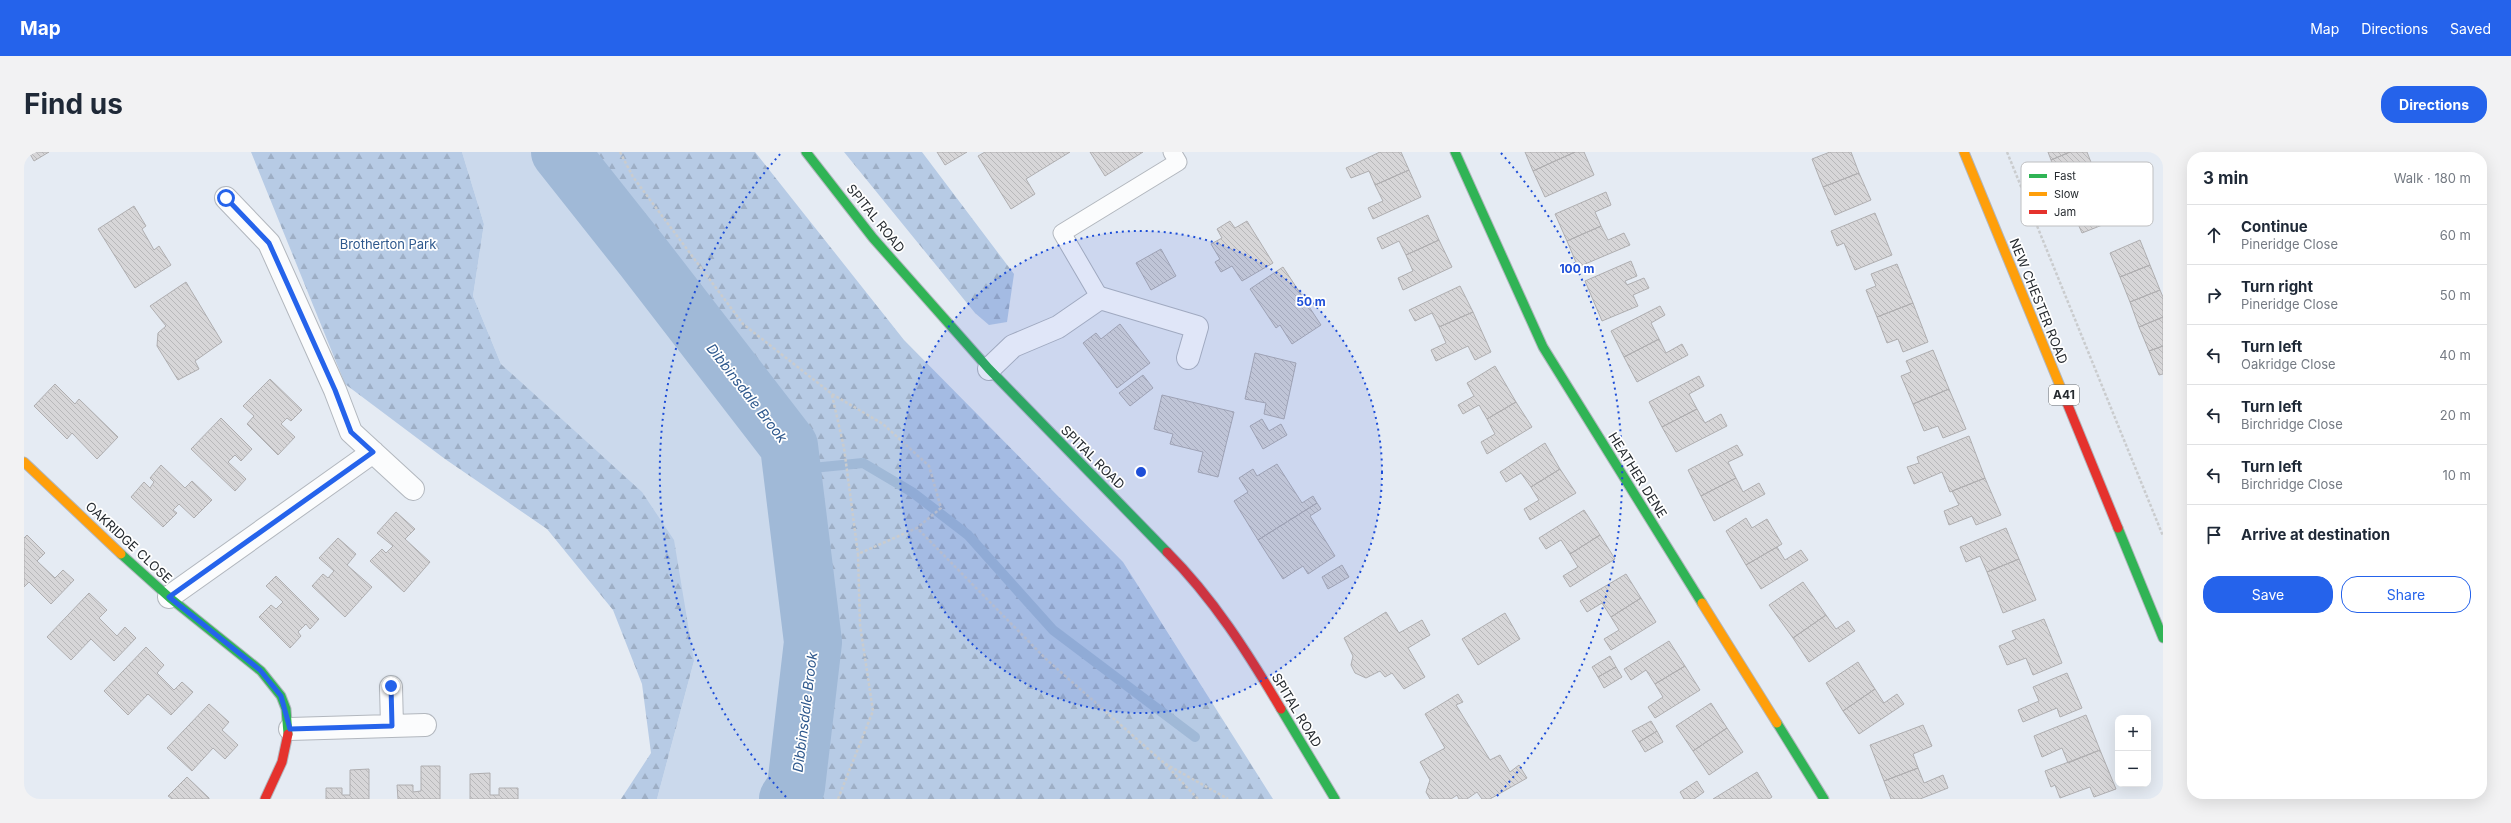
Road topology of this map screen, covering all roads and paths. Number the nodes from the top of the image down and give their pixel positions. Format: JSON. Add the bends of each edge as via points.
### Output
{"nodes":[{"id":1,"x":620,"y":152,"type":"edge"},
{"id":2,"x":806,"y":152,"type":"edge"},
{"id":3,"x":1172,"y":152,"type":"edge"},
{"id":4,"x":1455,"y":152,"type":"edge"},
{"id":5,"x":1964,"y":152,"type":"edge"},
{"id":6,"x":2007,"y":152,"type":"edge"},
{"id":7,"x":2021,"y":186,"type":"edge"},
{"id":8,"x":226,"y":198,"type":"dead end"},
{"id":9,"x":2037,"y":226,"type":"edge"},
{"id":10,"x":1100,"y":298,"type":"junction"},
{"id":11,"x":1188,"y":358,"type":"dead end"},
{"id":12,"x":989,"y":370,"type":"junction"},
{"id":13,"x":832,"y":394,"type":"junction"},
{"id":14,"x":373,"y":452,"type":"junction"},
{"id":15,"x":24,"y":462,"type":"edge"},
{"id":16,"x":413,"y":489,"type":"dead end"},
{"id":17,"x":916,"y":528,"type":"junction"},
{"id":18,"x":2163,"y":536,"type":"edge"},
{"id":19,"x":858,"y":554,"type":"junction"},
{"id":20,"x":169,"y":597,"type":"junction"},
{"id":21,"x":2163,"y":638,"type":"edge"},
{"id":22,"x":391,"y":686,"type":"dead end"},
{"id":23,"x":425,"y":724,"type":"dead end"},
{"id":24,"x":392,"y":726,"type":"junction"},
{"id":25,"x":290,"y":729,"type":"junction"},
{"id":26,"x":1164,"y":763,"type":"junction"},
{"id":27,"x":265,"y":799,"type":"edge"},
{"id":28,"x":838,"y":799,"type":"edge"},
{"id":29,"x":1198,"y":799,"type":"edge"},
{"id":30,"x":1228,"y":799,"type":"edge"},
{"id":31,"x":1335,"y":799,"type":"edge"},
{"id":32,"x":1824,"y":799,"type":"edge"}],
"edges":[{"from":1,"to":13,"type":"path","via":[[633,177],[742,324]]},
{"from":2,"to":12,"type":"main road","name":"SPITAL ROAD","via":[[873,238]]},
{"from":3,"to":10,"type":"lane","via":[[1178,162],[1062,233]]},
{"from":4,"to":32,"type":"main road","name":"HEATHER DENE","via":[[1542,347]]},
{"from":5,"to":21,"type":"main road","name":"NEW CHESTER ROAD","number":"A41"},
{"from":6,"to":7,"type":"path"},
{"from":8,"to":14,"type":"street","via":[[269,243],[335,390],[351,432]]},
{"from":9,"to":18,"type":"path"},
{"from":10,"to":11,"type":"street","via":[[1197,327]]},
{"from":10,"to":12,"type":"street","via":[[1058,327],[1013,346]]},
{"from":12,"to":31,"type":"main road","name":"SPITAL ROAD","via":[[1184,569],[1246,650]]},
{"from":13,"to":17,"type":"path","via":[[883,424],[929,466],[941,508]]},
{"from":13,"to":19,"type":"path","via":[[844,448]]},
{"from":14,"to":16,"type":"street"},
{"from":14,"to":20,"type":"street"},
{"from":15,"to":20,"type":"main road","name":"OAKRIDGE CLOSE"},
{"from":17,"to":19,"type":"path"},
{"from":17,"to":26,"type":"path","via":[[1046,659]]},
{"from":19,"to":28,"type":"path","via":[[860,625],[873,711]]},
{"from":20,"to":25,"type":"main road","name":"OAKRIDGE CLOSE","via":[[260,670],[281,696]]},
{"from":22,"to":24,"type":"street"},
{"from":23,"to":24,"type":"street"},
{"from":24,"to":25,"type":"street"},
{"from":25,"to":27,"type":"main road","via":[[281,770]]},
{"from":26,"to":29,"type":"path"},
{"from":26,"to":30,"type":"path"}]}
